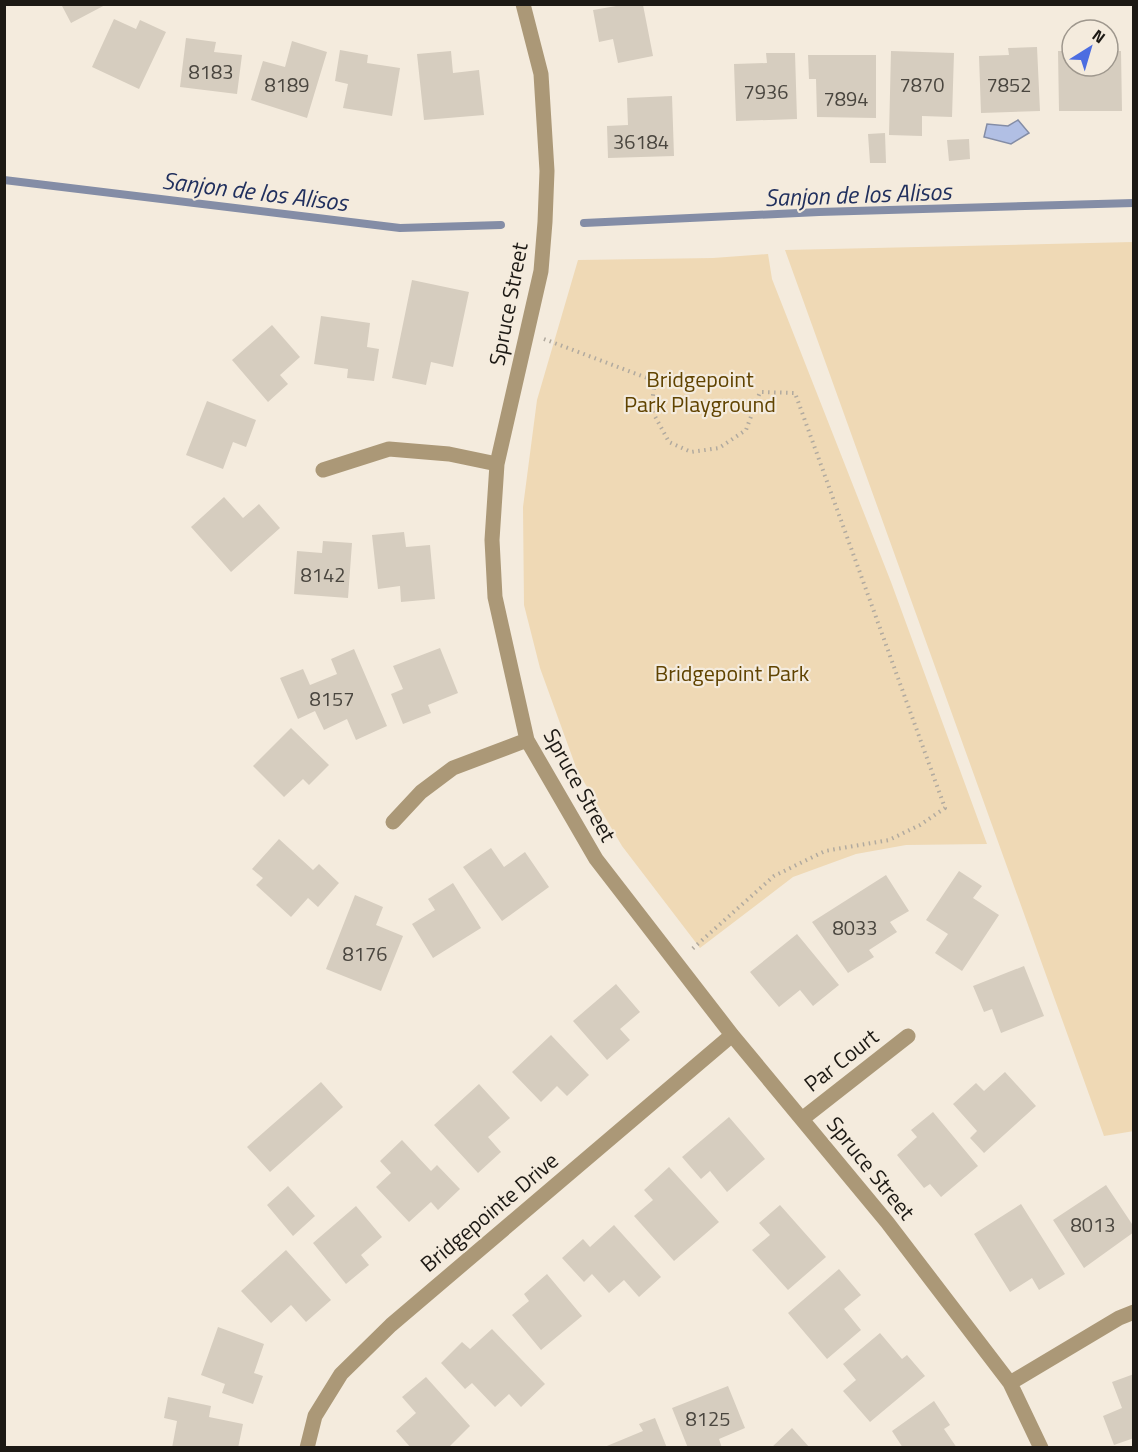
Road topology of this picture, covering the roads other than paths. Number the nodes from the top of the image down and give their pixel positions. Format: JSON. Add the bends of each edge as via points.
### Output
{"nodes":[{"id":1,"x":523,"y":4,"type":"edge"},
{"id":2,"x":497,"y":464,"type":"junction"},
{"id":3,"x":323,"y":470,"type":"dead end"},
{"id":4,"x":527,"y":740,"type":"junction"},
{"id":5,"x":393,"y":822,"type":"dead end"},
{"id":6,"x":732,"y":1035,"type":"junction"},
{"id":7,"x":908,"y":1036,"type":"dead end"},
{"id":8,"x":802,"y":1119,"type":"junction"},
{"id":9,"x":1134,"y":1312,"type":"edge"},
{"id":10,"x":1010,"y":1383,"type":"junction"},
{"id":11,"x":307,"y":1448,"type":"edge"},
{"id":12,"x":1041,"y":1448,"type":"edge"}],
"edges":[{"from":1,"to":2,"type":"street","name":"Spruce Street","via":[[541,74],[547,171],[541,272]]},
{"from":2,"to":3,"type":"street","via":[[389,448]]},
{"from":2,"to":4,"type":"street","name":"Spruce Street","via":[[492,540],[495,597]]},
{"from":4,"to":5,"type":"street","via":[[453,768],[421,792]]},
{"from":4,"to":6,"type":"street","name":"Spruce Street","via":[[596,859]]},
{"from":6,"to":8,"type":"street","name":"Spruce Street"},
{"from":6,"to":11,"type":"street","name":"Bridgepointe Drive","via":[[391,1325],[341,1374],[315,1416]]},
{"from":7,"to":8,"type":"street","name":"Par Court"},
{"from":8,"to":10,"type":"street","name":"Spruce Street","via":[[887,1222]]},
{"from":9,"to":10,"type":"street"},
{"from":10,"to":12,"type":"street","name":"Spruce Street"}]}
